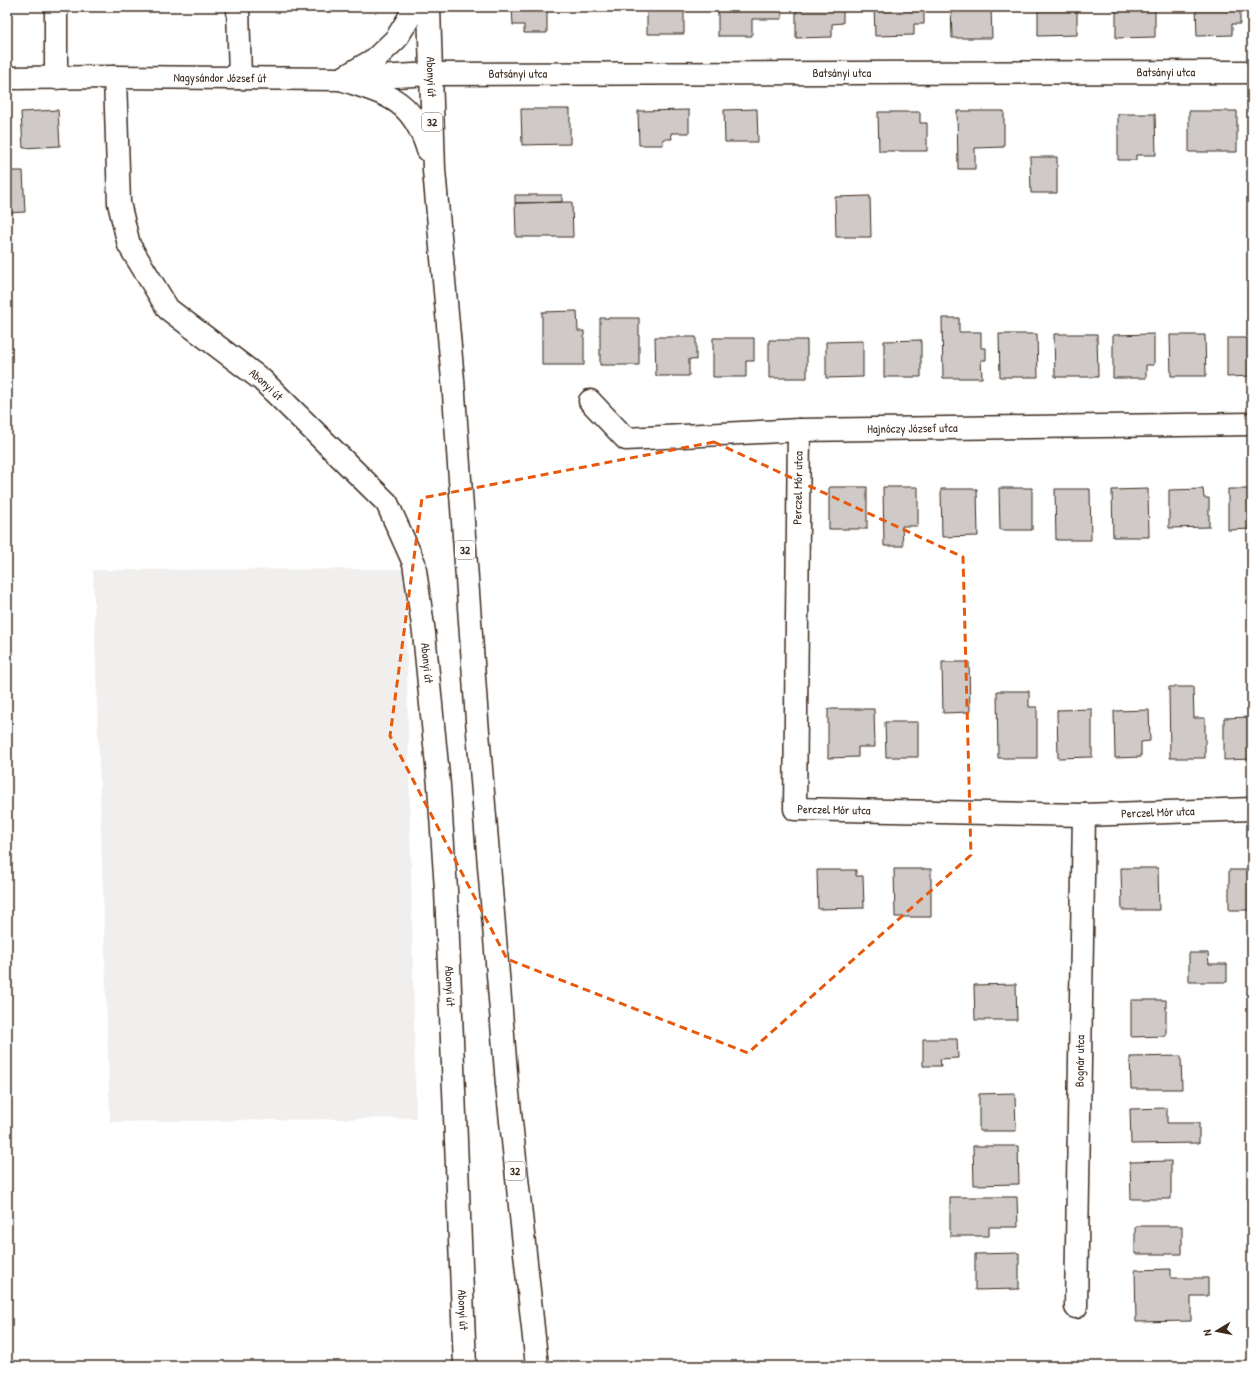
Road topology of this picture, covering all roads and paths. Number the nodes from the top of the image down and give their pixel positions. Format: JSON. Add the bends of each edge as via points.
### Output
{"nodes":[{"id":1,"x":56,"y":7,"type":"edge"},
{"id":2,"x":238,"y":7,"type":"edge"},
{"id":3,"x":412,"y":7,"type":"edge"},
{"id":4,"x":430,"y":7,"type":"edge"},
{"id":5,"x":1252,"y":72,"type":"edge"},
{"id":6,"x":432,"y":74,"type":"junction"},
{"id":7,"x":115,"y":77,"type":"junction"},
{"id":8,"x":7,"y":78,"type":"edge"},
{"id":9,"x":56,"y":78,"type":"junction"},
{"id":10,"x":240,"y":78,"type":"junction"},
{"id":11,"x":341,"y":79,"type":"junction"},
{"id":12,"x":434,"y":170,"type":"junction"},
{"id":13,"x":590,"y":400,"type":"dead end"},
{"id":14,"x":1252,"y":424,"type":"edge"},
{"id":15,"x":799,"y":430,"type":"junction"},
{"id":16,"x":1252,"y":809,"type":"edge"},
{"id":17,"x":1084,"y":815,"type":"junction"},
{"id":18,"x":1076,"y":1307,"type":"dead end"},
{"id":19,"x":465,"y":1366,"type":"edge"},
{"id":20,"x":537,"y":1366,"type":"edge"}],
"edges":[{"from":1,"to":9,"type":"street"},
{"from":2,"to":10,"type":"street"},
{"from":3,"to":11,"type":"street","via":[[409,18],[396,39],[375,59]]},
{"from":4,"to":6,"type":"street","name":"Abonyi út","number":"32"},
{"from":5,"to":6,"type":"street","name":"Batsányi utca"},
{"from":6,"to":11,"type":"street","name":"Nagysándor József út"},
{"from":6,"to":12,"type":"street","name":"Abonyi út","number":"32"},
{"from":7,"to":9,"type":"street","name":"Nagysándor József út"},
{"from":7,"to":10,"type":"street","name":"Nagysándor József út"},
{"from":7,"to":19,"type":"street","name":"Abonyi út","via":[[119,203],[129,245],[148,277],[168,309],[262,380],[387,503],[414,563],[424,633],[439,786],[446,890]]},
{"from":8,"to":9,"type":"street","name":"Nagysándor József út"},
{"from":10,"to":11,"type":"street","name":"Nagysándor József út"},
{"from":11,"to":12,"type":"street","via":[[386,94],[401,104],[412,115],[423,134]]},
{"from":12,"to":20,"type":"street","name":"Abonyi út","number":"32","via":[[453,380],[477,720],[506,1069]]},
{"from":13,"to":15,"type":"street","name":"Hajnóczy József utca","via":[[626,439]]},
{"from":14,"to":15,"type":"street","name":"Hajnóczy József utca"},
{"from":15,"to":17,"type":"street","name":"Perczel Mór utca","via":[[795,810]]},
{"from":16,"to":17,"type":"street","name":"Perczel Mór utca"},
{"from":17,"to":18,"type":"street","name":"Bognár utca"}]}
